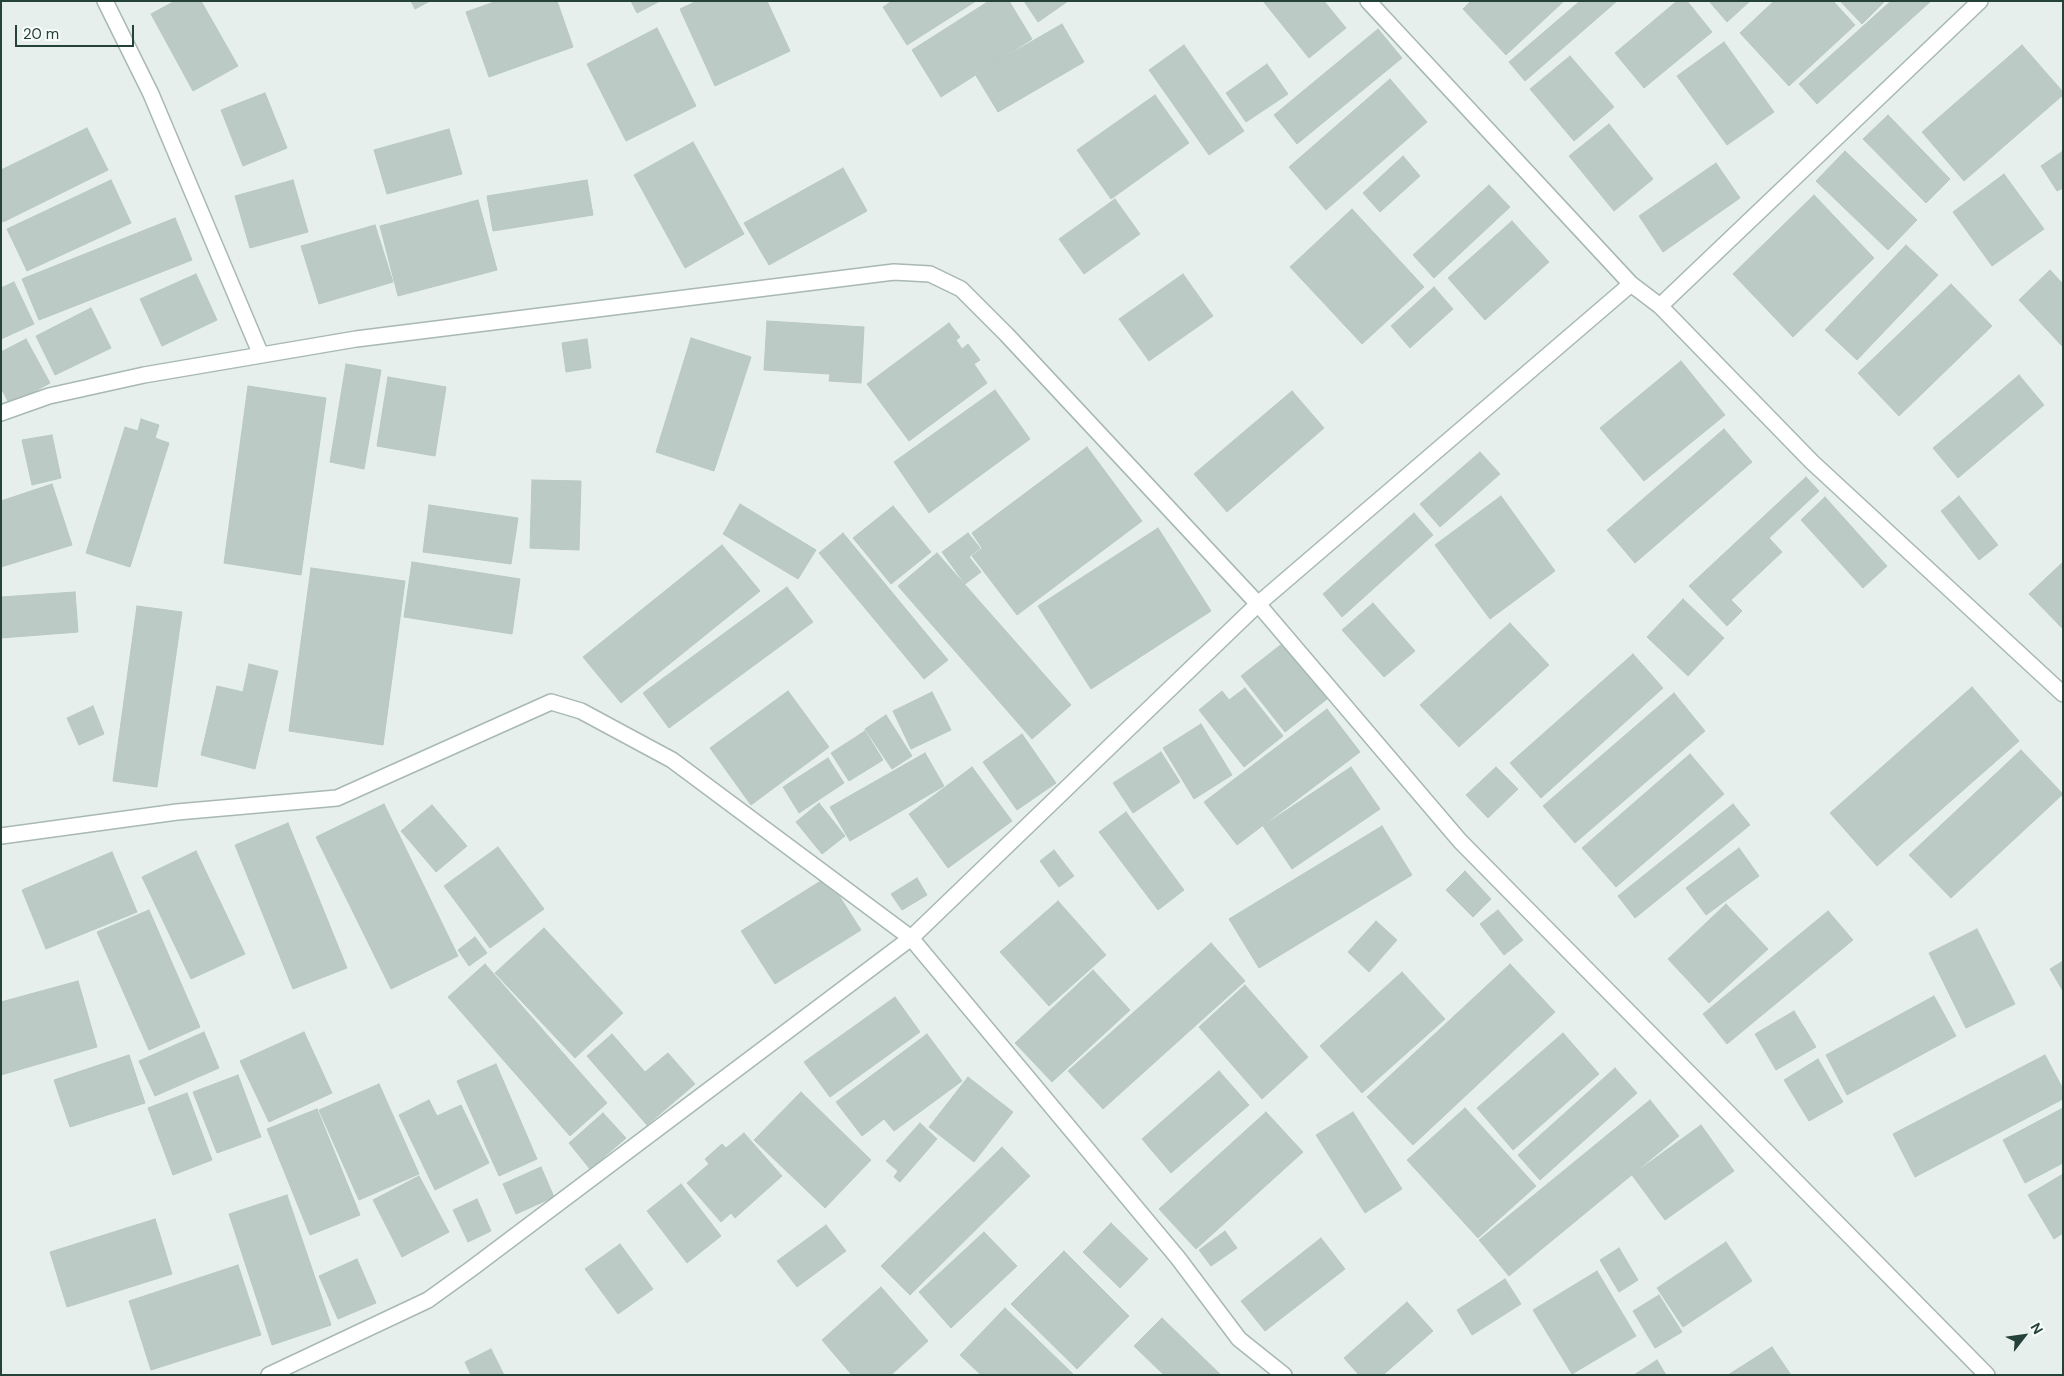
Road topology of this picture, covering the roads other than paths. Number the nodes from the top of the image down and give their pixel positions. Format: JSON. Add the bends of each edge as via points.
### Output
{"nodes":[{"id":1,"x":105,"y":1,"type":"edge"},
{"id":2,"x":1368,"y":1,"type":"edge"},
{"id":3,"x":1980,"y":1,"type":"edge"},
{"id":4,"x":1631,"y":284,"type":"junction"},
{"id":5,"x":1660,"y":306,"type":"junction"},
{"id":6,"x":261,"y":355,"type":"junction"},
{"id":7,"x":1,"y":413,"type":"edge"},
{"id":8,"x":1258,"y":604,"type":"junction"},
{"id":9,"x":2063,"y":694,"type":"edge"},
{"id":10,"x":1,"y":836,"type":"edge"},
{"id":11,"x":911,"y":938,"type":"junction"},
{"id":12,"x":270,"y":1375,"type":"edge"},
{"id":13,"x":1284,"y":1375,"type":"edge"},
{"id":14,"x":1987,"y":1375,"type":"edge"}],
"edges":[{"from":1,"to":6,"type":"street","via":[[151,94]]},
{"from":2,"to":4,"type":"street"},
{"from":3,"to":5,"type":"street"},
{"from":4,"to":5,"type":"street"},
{"from":4,"to":8,"type":"street"},
{"from":5,"to":9,"type":"street","via":[[1812,462]]},
{"from":6,"to":7,"type":"street","via":[[134,377],[49,396]]},
{"from":6,"to":8,"type":"street","via":[[356,339],[885,274],[930,274],[961,289],[1007,335]]},
{"from":8,"to":11,"type":"street"},
{"from":8,"to":14,"type":"street","via":[[1460,841]]},
{"from":10,"to":11,"type":"street","via":[[177,812],[337,798],[551,702],[581,711],[672,760]]},
{"from":11,"to":12,"type":"street","via":[[428,1300]]},
{"from":11,"to":13,"type":"street","via":[[1178,1258],[1239,1339]]}]}
